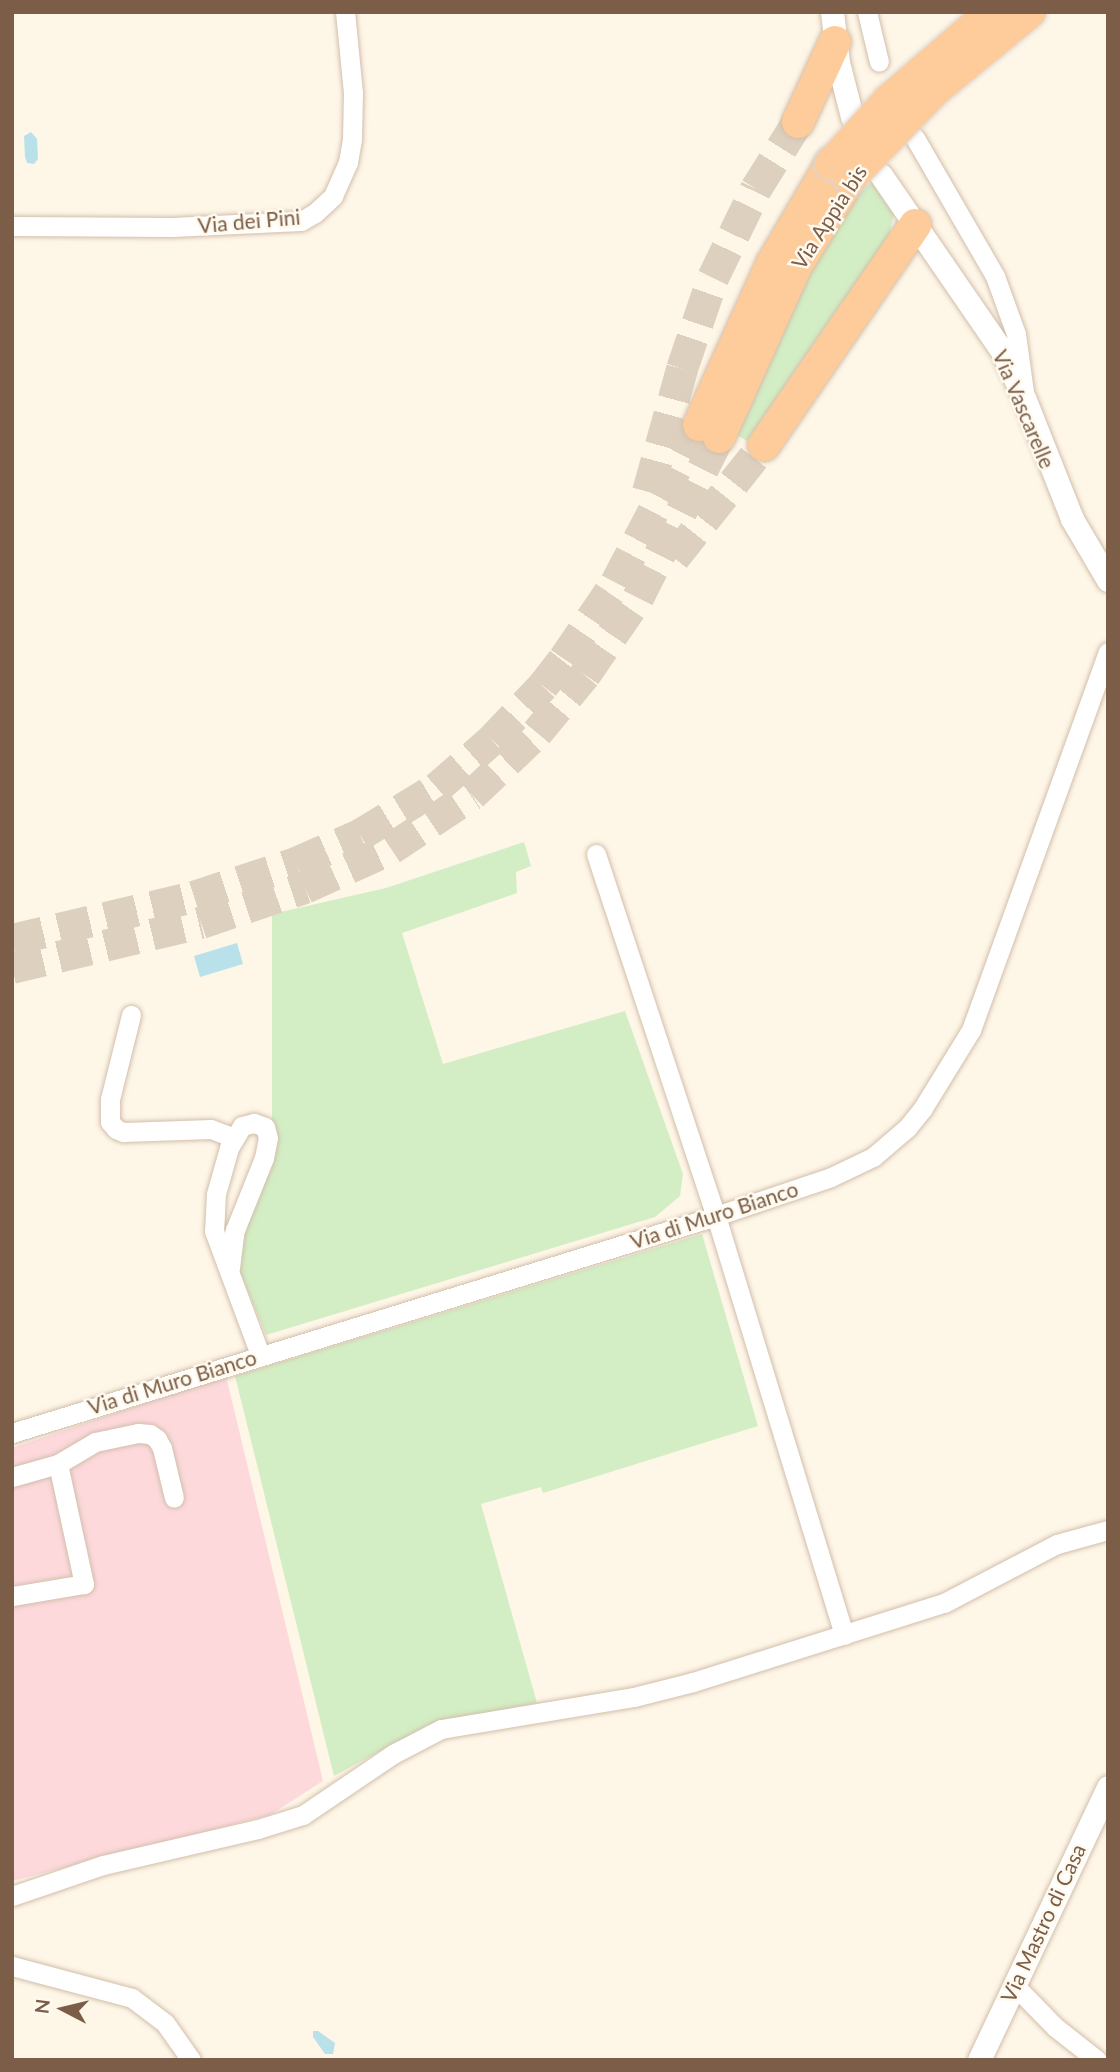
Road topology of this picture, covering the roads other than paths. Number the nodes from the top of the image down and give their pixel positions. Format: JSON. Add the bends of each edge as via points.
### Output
{"nodes":[{"id":1,"x":345,"y":12,"type":"edge"},
{"id":2,"x":867,"y":12,"type":"edge"},
{"id":3,"x":991,"y":12,"type":"edge"},
{"id":4,"x":1030,"y":12,"type":"edge"},
{"id":5,"x":833,"y":27,"type":"edge"},
{"id":6,"x":878,"y":62,"type":"dead end"},
{"id":7,"x":852,"y":117,"type":"dead end"},
{"id":8,"x":798,"y":122,"type":"tunnel mouth"},
{"id":9,"x":915,"y":138,"type":"dead end"},
{"id":10,"x":841,"y":171,"type":"junction"},
{"id":11,"x":881,"y":175,"type":"dead end"},
{"id":12,"x":915,"y":225,"type":"junction"},
{"id":13,"x":12,"y":226,"type":"edge"},
{"id":14,"x":1025,"y":400,"type":"junction"},
{"id":15,"x":709,"y":431,"type":"tunnel mouth"},
{"id":16,"x":764,"y":445,"type":"tunnel mouth"},
{"id":17,"x":1108,"y":580,"type":"edge"},
{"id":18,"x":1108,"y":652,"type":"edge"},
{"id":19,"x":596,"y":854,"type":"dead end"},
{"id":20,"x":131,"y":1016,"type":"dead end"},
{"id":21,"x":234,"y":1138,"type":"junction"},
{"id":22,"x":716,"y":1216,"type":"junction"},
{"id":23,"x":230,"y":1268,"type":"junction"},
{"id":24,"x":260,"y":1355,"type":"junction"},
{"id":25,"x":12,"y":1433,"type":"edge"},
{"id":26,"x":58,"y":1464,"type":"junction"},
{"id":27,"x":12,"y":1477,"type":"edge"},
{"id":28,"x":174,"y":1498,"type":"dead end"},
{"id":29,"x":1108,"y":1530,"type":"edge"},
{"id":30,"x":12,"y":1596,"type":"edge"},
{"id":31,"x":844,"y":1635,"type":"junction"},
{"id":32,"x":1108,"y":1787,"type":"edge"},
{"id":33,"x":12,"y":1896,"type":"edge"},
{"id":34,"x":12,"y":1966,"type":"edge"},
{"id":35,"x":1014,"y":1985,"type":"junction"},
{"id":36,"x":191,"y":2060,"type":"edge"},
{"id":37,"x":979,"y":2060,"type":"edge"},
{"id":38,"x":1097,"y":2060,"type":"edge"}],
"edges":[{"from":1,"to":13,"type":"street","name":"Via dei Pini","via":[[353,93],[352,139],[333,196],[315,213],[301,220],[185,226]]},
{"from":2,"to":6,"type":"street"},
{"from":3,"to":10,"type":"highway","name":"Via Appia bis","bridge":true,"via":[[889,100]]},
{"from":4,"to":10,"type":"highway","name":"Via Appia bis","bridge":true},
{"from":5,"to":7,"type":"street"},
{"from":5,"to":8,"type":"highway"},
{"from":9,"to":14,"type":"street","via":[[981,249],[1007,303],[1021,357]]},
{"from":10,"to":15,"type":"highway","name":"Via Appia bis"},
{"from":11,"to":12,"type":"street","name":"Via Vascarelle"},
{"from":12,"to":14,"type":"street","name":"Via Vascarelle","via":[[1002,351]]},
{"from":12,"to":16,"type":"highway"},
{"from":14,"to":17,"type":"street","name":"Via Vascarelle","via":[[1072,519]]},
{"from":18,"to":22,"type":"street","name":"Via di Muro Bianco","via":[[975,1022],[935,1092],[907,1128],[861,1164]]},
{"from":19,"to":22,"type":"street"},
{"from":20,"to":21,"type":"street","via":[[110,1099],[110,1122],[123,1132],[211,1129]]},
{"from":21,"to":23,"type":"street","via":[[216,1194],[214,1231]]},
{"from":21,"to":23,"type":"street","via":[[242,1126],[254,1123],[265,1127],[268,1138],[235,1230]]},
{"from":22,"to":24,"type":"street","name":"Via di Muro Bianco"},
{"from":22,"to":31,"type":"street"},
{"from":23,"to":24,"type":"street"},
{"from":24,"to":25,"type":"street","name":"Via di Muro Bianco"},
{"from":26,"to":27,"type":"street"},
{"from":26,"to":28,"type":"street","via":[[95,1442],[150,1434],[162,1448]]},
{"from":26,"to":30,"type":"street","via":[[84,1584]]},
{"from":29,"to":31,"type":"street","via":[[1056,1544],[944,1603]]},
{"from":31,"to":33,"type":"street","via":[[648,1694],[441,1729],[393,1754],[303,1815],[103,1865]]},
{"from":32,"to":35,"type":"street","name":"Via Mastro di Casa"},
{"from":34,"to":36,"type":"street","via":[[132,1998],[165,2023]]},
{"from":35,"to":37,"type":"street","name":"Via Mastro di Casa"},
{"from":35,"to":38,"type":"street","via":[[1055,2027]]}]}
